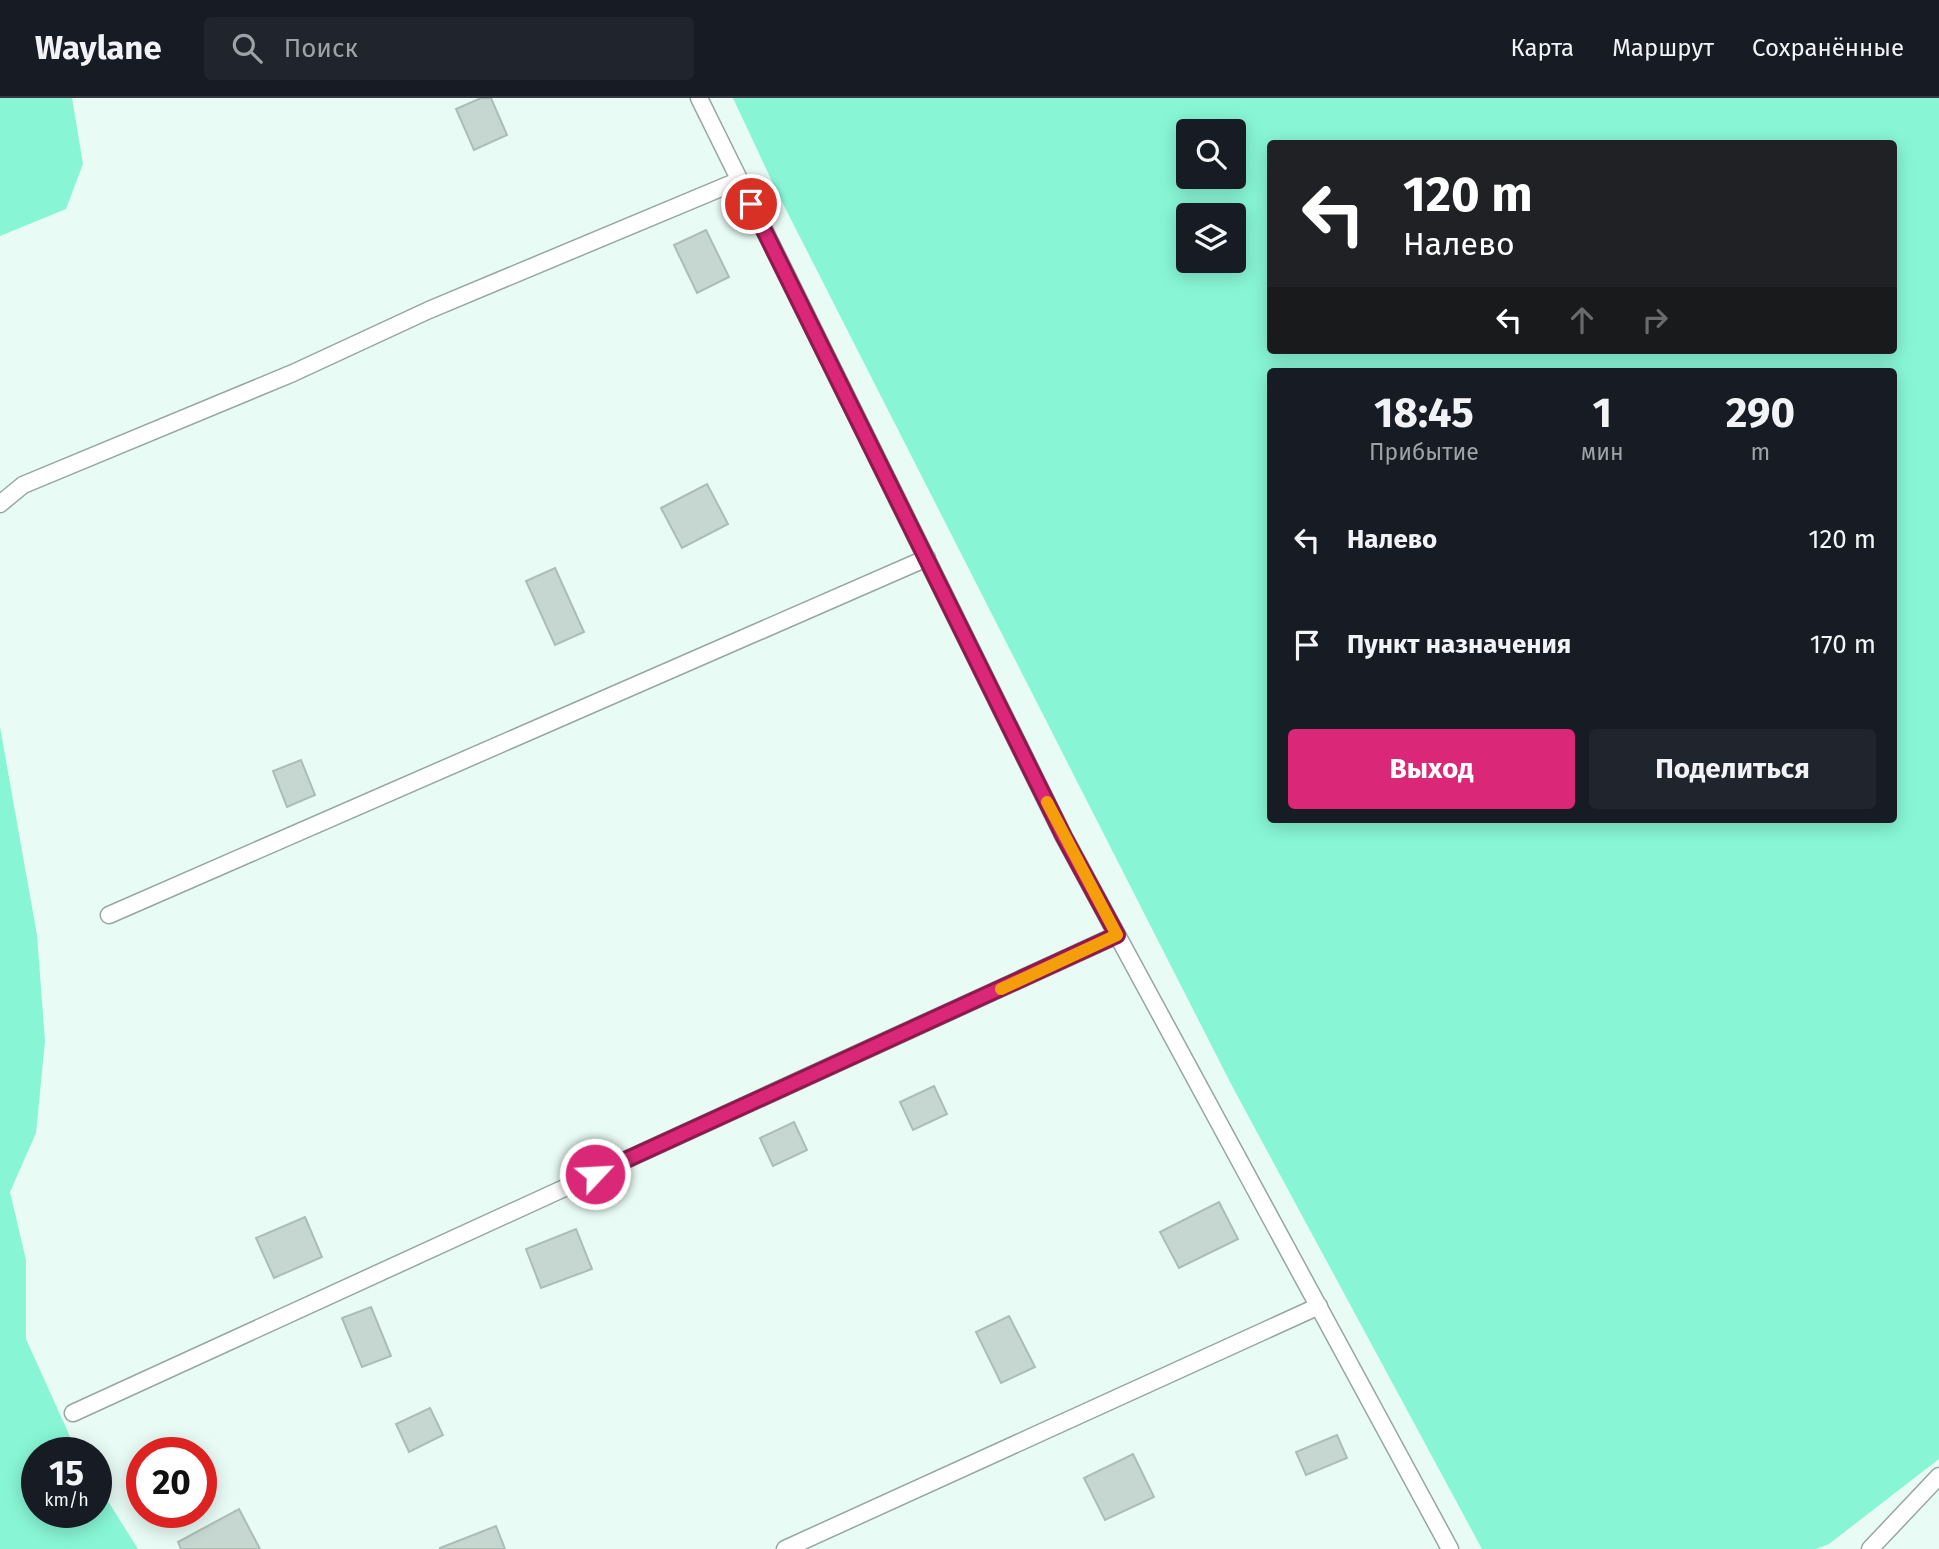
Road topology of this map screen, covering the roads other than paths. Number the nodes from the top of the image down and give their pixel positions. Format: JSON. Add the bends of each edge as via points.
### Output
{"nodes":[{"id":1,"x":699,"y":98,"type":"edge"},
{"id":2,"x":740,"y":180,"type":"junction"},
{"id":3,"x":0,"y":505,"type":"edge"},
{"id":4,"x":926,"y":558,"type":"junction"},
{"id":5,"x":109,"y":915,"type":"dead end"},
{"id":6,"x":1117,"y":935,"type":"junction"},
{"id":7,"x":1319,"y":1306,"type":"junction"},
{"id":8,"x":73,"y":1413,"type":"dead end"},
{"id":9,"x":1939,"y":1476,"type":"edge"},
{"id":10,"x":785,"y":1549,"type":"edge"},
{"id":11,"x":1450,"y":1549,"type":"edge"},
{"id":12,"x":1870,"y":1549,"type":"edge"}],
"edges":[{"from":1,"to":2,"type":"lane"},
{"from":2,"to":3,"type":"lane","via":[[23,485]]},
{"from":2,"to":4,"type":"lane"},
{"from":4,"to":5,"type":"lane"},
{"from":4,"to":6,"type":"lane"},
{"from":6,"to":7,"type":"lane"},
{"from":6,"to":8,"type":"lane"},
{"from":7,"to":10,"type":"lane"},
{"from":7,"to":11,"type":"lane"},
{"from":9,"to":12,"type":"lane"}]}
